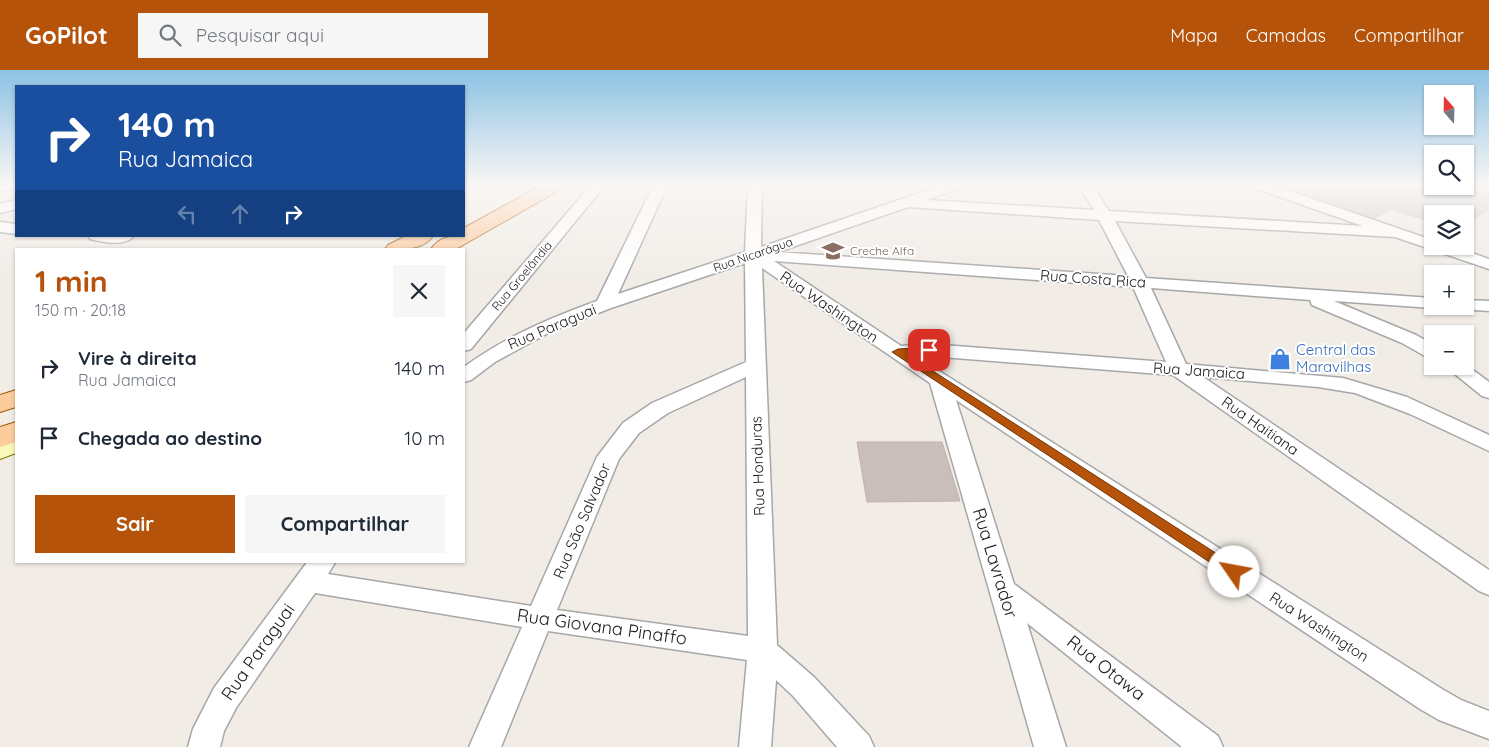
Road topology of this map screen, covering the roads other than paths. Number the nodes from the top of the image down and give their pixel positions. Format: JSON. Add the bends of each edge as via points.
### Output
{"nodes":[{"id":1,"x":500,"y":216,"type":"edge"},
{"id":2,"x":573,"y":216,"type":"edge"},
{"id":3,"x":646,"y":216,"type":"edge"},
{"id":4,"x":754,"y":216,"type":"edge"},
{"id":5,"x":867,"y":216,"type":"edge"},
{"id":6,"x":1099,"y":216,"type":"edge"},
{"id":7,"x":1105,"y":216,"type":"junction"},
{"id":8,"x":1348,"y":216,"type":"edge"},
{"id":9,"x":15,"y":217,"type":"edge"},
{"id":10,"x":0,"y":222,"type":"edge"},
{"id":11,"x":0,"y":227,"type":"edge"},
{"id":12,"x":15,"y":229,"type":"edge"},
{"id":13,"x":1398,"y":233,"type":"junction"},
{"id":14,"x":465,"y":235,"type":"edge"},
{"id":15,"x":108,"y":237,"type":"edge"},
{"id":16,"x":123,"y":237,"type":"edge"},
{"id":17,"x":421,"y":237,"type":"edge"},
{"id":18,"x":462,"y":237,"type":"edge"},
{"id":19,"x":1424,"y":242,"type":"edge"},
{"id":20,"x":397,"y":248,"type":"edge"},
{"id":21,"x":443,"y":248,"type":"edge"},
{"id":22,"x":753,"y":255,"type":"junction"},
{"id":23,"x":1462,"y":255,"type":"edge"},
{"id":24,"x":1489,"y":264,"type":"edge"},
{"id":25,"x":1140,"y":283,"type":"junction"},
{"id":26,"x":1301,"y":294,"type":"junction"},
{"id":27,"x":1424,"y":302,"type":"edge"},
{"id":28,"x":604,"y":305,"type":"junction"},
{"id":29,"x":1474,"y":305,"type":"edge"},
{"id":30,"x":1489,"y":306,"type":"edge"},
{"id":31,"x":465,"y":344,"type":"edge"},
{"id":32,"x":1424,"y":347,"type":"edge"},
{"id":33,"x":898,"y":352,"type":"junction"},
{"id":34,"x":755,"y":365,"type":"junction"},
{"id":35,"x":1178,"y":370,"type":"junction"},
{"id":36,"x":465,"y":375,"type":"edge"},
{"id":37,"x":1467,"y":375,"type":"edge"},
{"id":38,"x":939,"y":380,"type":"junction"},
{"id":39,"x":1489,"y":392,"type":"edge"},
{"id":40,"x":15,"y":398,"type":"edge"},
{"id":41,"x":0,"y":404,"type":"edge"},
{"id":42,"x":15,"y":432,"type":"edge"},
{"id":43,"x":0,"y":438,"type":"edge"},
{"id":44,"x":15,"y":443,"type":"edge"},
{"id":45,"x":1489,"y":444,"type":"edge"},
{"id":46,"x":0,"y":449,"type":"edge"},
{"id":47,"x":315,"y":571,"type":"edge"},
{"id":48,"x":1489,"y":584,"type":"edge"},
{"id":49,"x":1004,"y":590,"type":"junction"},
{"id":50,"x":540,"y":619,"type":"junction"},
{"id":51,"x":763,"y":650,"type":"junction"},
{"id":52,"x":1489,"y":725,"type":"edge"},
{"id":53,"x":204,"y":747,"type":"edge"},
{"id":54,"x":485,"y":747,"type":"edge"},
{"id":55,"x":755,"y":747,"type":"edge"},
{"id":56,"x":858,"y":747,"type":"edge"},
{"id":57,"x":1050,"y":747,"type":"edge"},
{"id":58,"x":1207,"y":747,"type":"edge"}],
"edges":[{"from":1,"to":14,"type":"main road"},
{"from":2,"to":31,"type":"street","name":"Rua Groelândia"},
{"from":3,"to":28,"type":"street","name":"Rua Paraguai"},
{"from":4,"to":22,"type":"street","name":"Rua Honduras"},
{"from":5,"to":22,"type":"street","name":"Rua Nicarágua"},
{"from":6,"to":7,"type":"street"},
{"from":7,"to":13,"type":"street"},
{"from":7,"to":25,"type":"street"},
{"from":8,"to":13,"type":"street"},
{"from":9,"to":10,"type":"street"},
{"from":11,"to":12,"type":"street"},
{"from":13,"to":19,"type":"street"},
{"from":15,"to":16,"type":"street"},
{"from":17,"to":20,"type":"main road"},
{"from":18,"to":21,"type":"main road"},
{"from":22,"to":25,"type":"street","name":"Rua Costa Rica"},
{"from":22,"to":28,"type":"street","name":"Rua Nicarágua"},
{"from":22,"to":33,"type":"street","name":"Rua Washington"},
{"from":22,"to":34,"type":"street","name":"Rua Honduras"},
{"from":23,"to":24,"type":"street"},
{"from":25,"to":26,"type":"street","name":"Rua Costa Rica"},
{"from":25,"to":35,"type":"street"},
{"from":26,"to":27,"type":"street","name":"Rua Costa Rica"},
{"from":26,"to":32,"type":"street"},
{"from":28,"to":36,"type":"street","name":"Rua Paraguai","via":[[501,348]]},
{"from":29,"to":30,"type":"street"},
{"from":33,"to":35,"type":"street","name":"Rua Jamaica","via":[[929,350]]},
{"from":33,"to":38,"type":"street","name":"Rua Washington"},
{"from":34,"to":50,"type":"street","name":"Rua São Salvador","via":[[660,408],[631,428],[608,457]]},
{"from":34,"to":51,"type":"street","name":"Rua Honduras"},
{"from":35,"to":45,"type":"street","name":"Rua Jamaica","via":[[1343,384],[1397,400]]},
{"from":35,"to":48,"type":"street","name":"Rua Haitiana"},
{"from":37,"to":39,"type":"street"},
{"from":38,"to":49,"type":"street","name":"Rua Lavrador"},
{"from":38,"to":52,"type":"street","name":"Rua Washington","via":[[1431,699]]},
{"from":40,"to":41,"type":"main road"},
{"from":42,"to":43,"type":"main road"},
{"from":44,"to":46,"type":"street"},
{"from":47,"to":50,"type":"street","name":"Rua Giovana Pinaffo"},
{"from":47,"to":53,"type":"street","name":"Rua Paraguai","via":[[225,698]]},
{"from":49,"to":57,"type":"street","name":"Rua Lavrador"},
{"from":49,"to":58,"type":"street","name":"Rua Otawa"},
{"from":50,"to":51,"type":"street","name":"Rua Giovana Pinaffo"},
{"from":50,"to":54,"type":"street","name":"Rua São Salvador"},
{"from":51,"to":55,"type":"street","name":"Rua Honduras"},
{"from":51,"to":56,"type":"street","via":[[804,687]]}]}
